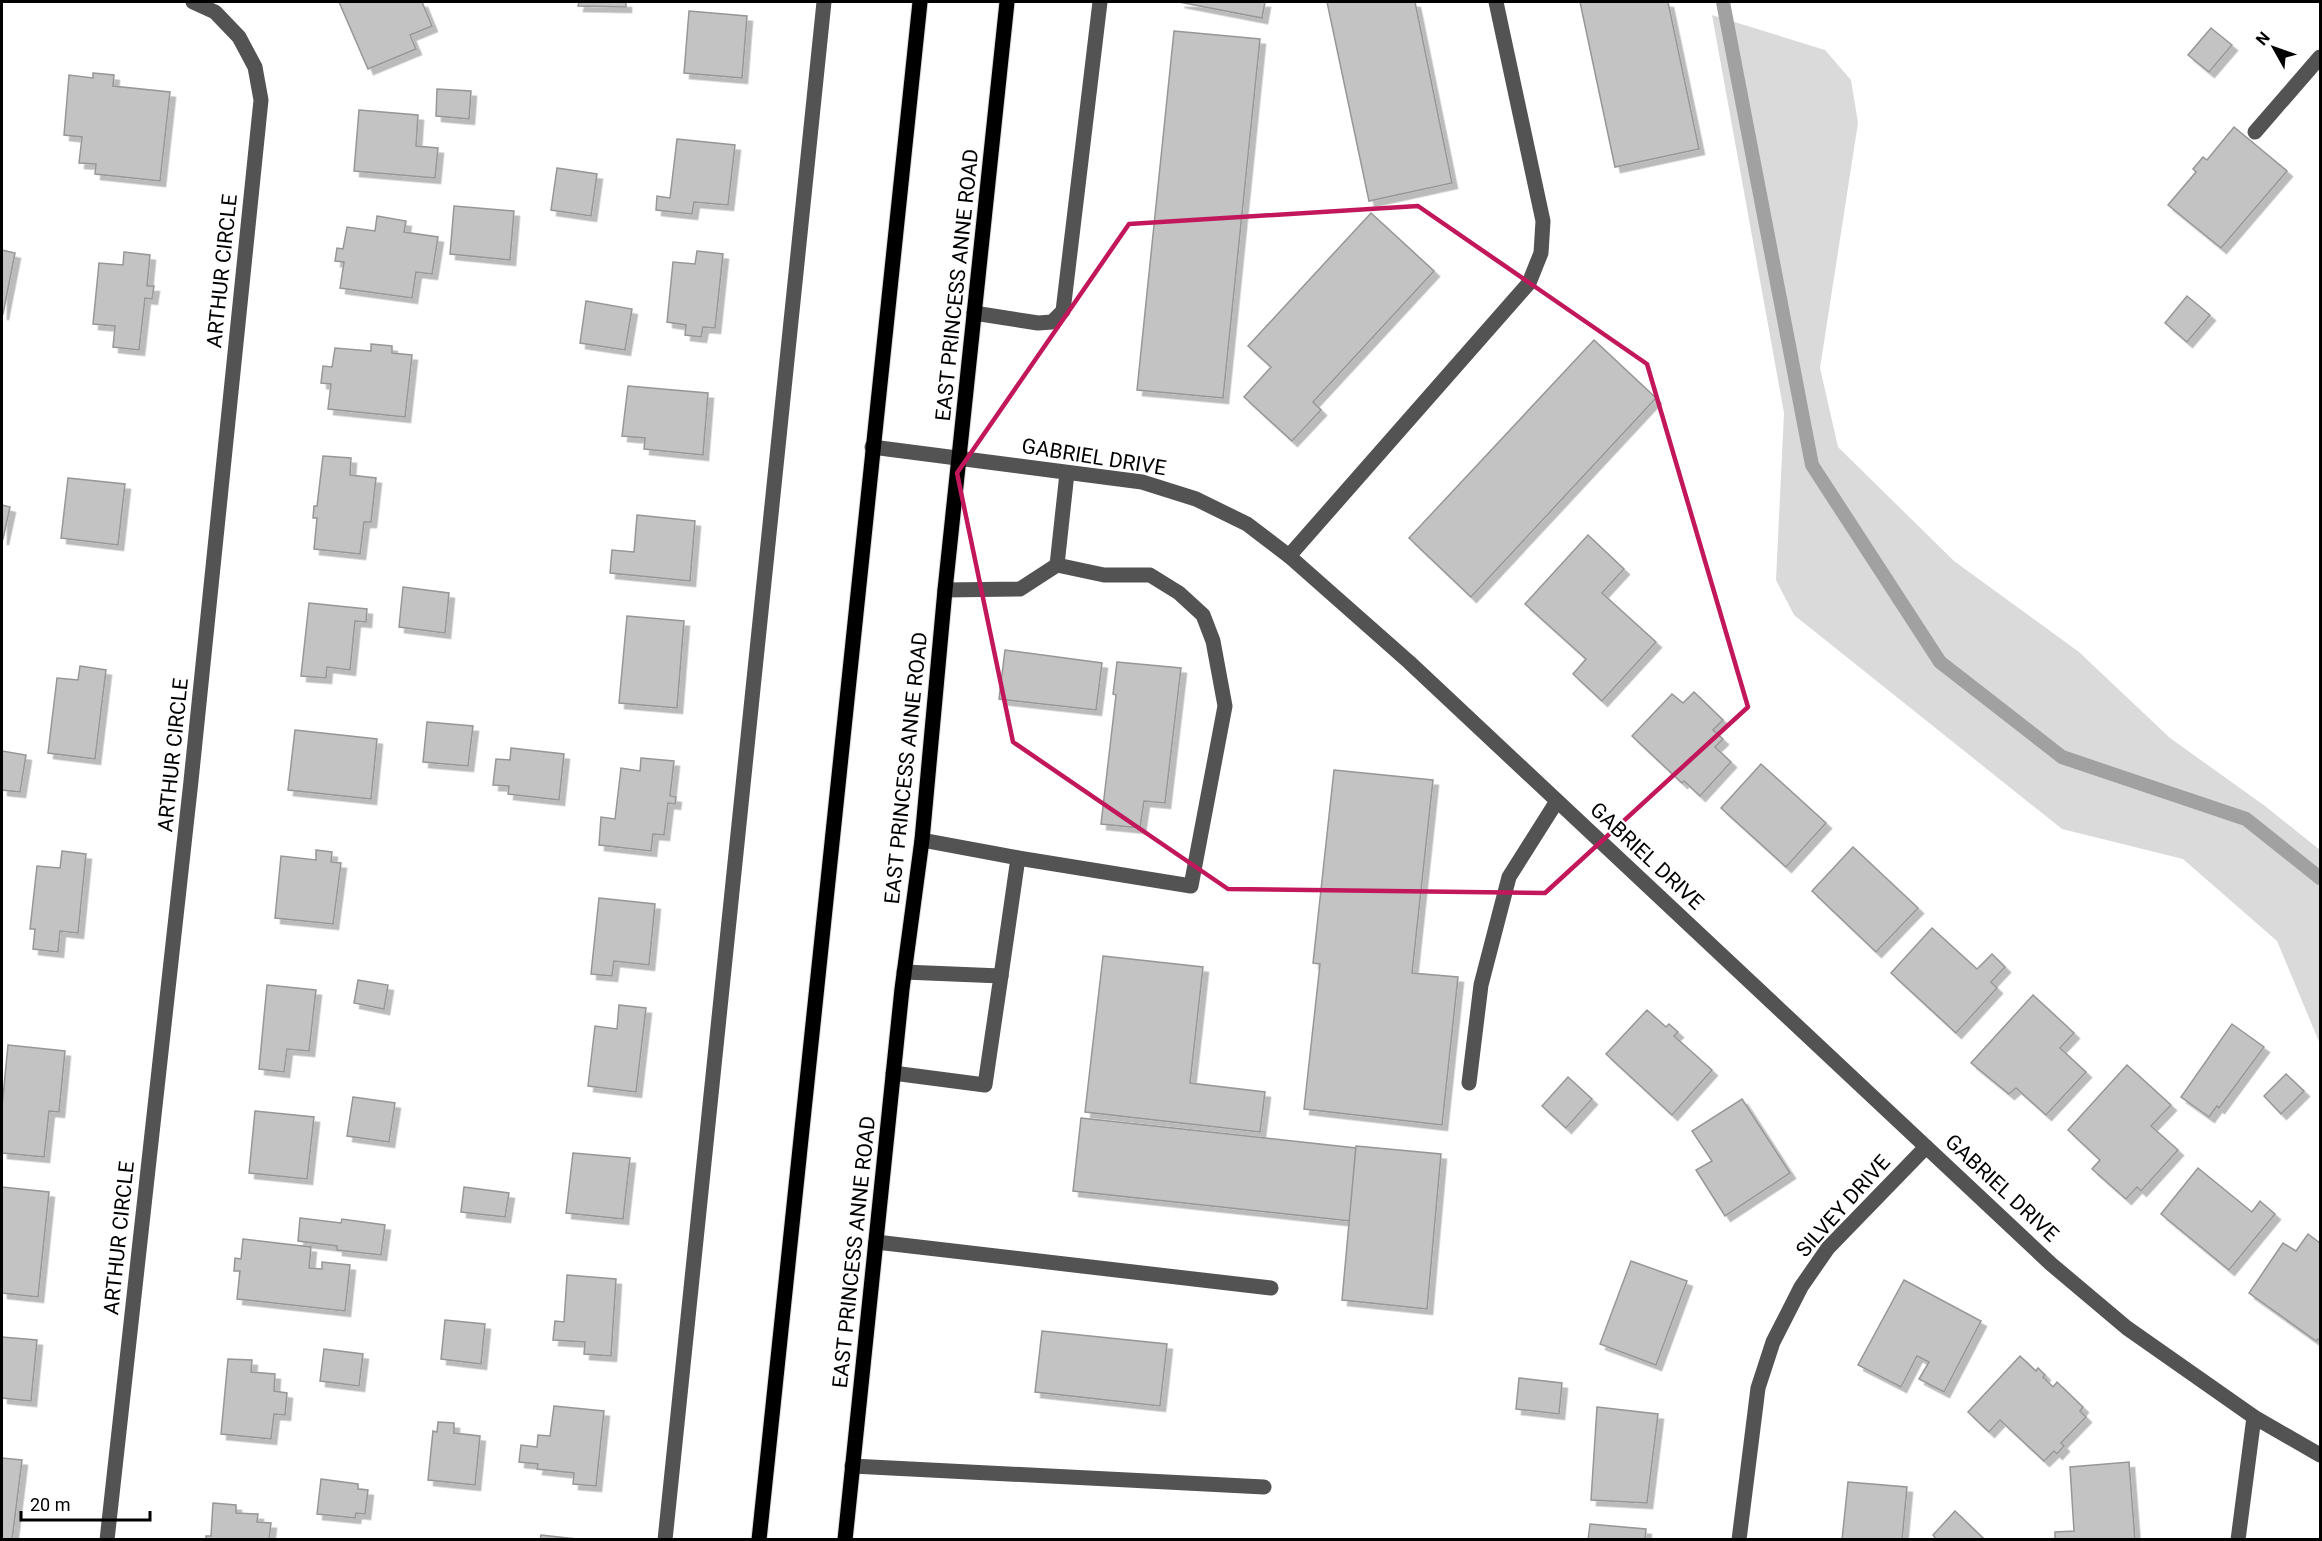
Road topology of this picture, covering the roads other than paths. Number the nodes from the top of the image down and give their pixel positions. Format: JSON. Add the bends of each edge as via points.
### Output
{"nodes":[{"id":1,"x":193,"y":2,"type":"edge"},
{"id":2,"x":824,"y":2,"type":"edge"},
{"id":3,"x":920,"y":2,"type":"edge"},
{"id":4,"x":1007,"y":2,"type":"edge"},
{"id":5,"x":1100,"y":2,"type":"edge"},
{"id":6,"x":1496,"y":2,"type":"edge"},
{"id":7,"x":2320,"y":57,"type":"edge"},
{"id":8,"x":2255,"y":132,"type":"dead end"},
{"id":9,"x":974,"y":313,"type":"junction"},
{"id":10,"x":872,"y":447,"type":"junction"},
{"id":11,"x":960,"y":458,"type":"junction"},
{"id":12,"x":1067,"y":472,"type":"junction"},
{"id":13,"x":1289,"y":556,"type":"junction"},
{"id":14,"x":1057,"y":566,"type":"junction"},
{"id":15,"x":945,"y":590,"type":"junction"},
{"id":16,"x":1557,"y":801,"type":"junction"},
{"id":17,"x":922,"y":840,"type":"junction"},
{"id":18,"x":1018,"y":858,"type":"junction"},
{"id":19,"x":904,"y":972,"type":"junction"},
{"id":20,"x":1001,"y":976,"type":"junction"},
{"id":21,"x":893,"y":1073,"type":"junction"},
{"id":22,"x":1469,"y":1083,"type":"dead end"},
{"id":23,"x":1926,"y":1147,"type":"junction"},
{"id":24,"x":876,"y":1242,"type":"junction"},
{"id":25,"x":1271,"y":1288,"type":"dead end"},
{"id":26,"x":2254,"y":1417,"type":"junction"},
{"id":27,"x":2320,"y":1455,"type":"edge"},
{"id":28,"x":852,"y":1466,"type":"junction"},
{"id":29,"x":1264,"y":1487,"type":"dead end"},
{"id":30,"x":107,"y":1539,"type":"edge"},
{"id":31,"x":665,"y":1539,"type":"edge"},
{"id":32,"x":759,"y":1539,"type":"edge"},
{"id":33,"x":845,"y":1539,"type":"edge"},
{"id":34,"x":1739,"y":1539,"type":"edge"},
{"id":35,"x":2238,"y":1539,"type":"edge"}],
"edges":[{"from":1,"to":30,"type":"street","name":"ARTHUR CIRCLE","via":[[215,12],[239,37],[255,67],[261,100]]},
{"from":2,"to":31,"type":"street"},
{"from":3,"to":10,"type":"main road"},
{"from":4,"to":9,"type":"main road","name":"EAST PRINCESS ANNE ROAD"},
{"from":5,"to":9,"type":"street","via":[[1063,311],[1052,322],[1038,323]]},
{"from":6,"to":13,"type":"street","via":[[1543,220],[1541,253],[1528,283]]},
{"from":7,"to":8,"type":"street"},
{"from":9,"to":11,"type":"main road","name":"EAST PRINCESS ANNE ROAD"},
{"from":10,"to":11,"type":"street","name":"GABRIEL DRIVE"},
{"from":10,"to":32,"type":"main road"},
{"from":11,"to":12,"type":"street","name":"GABRIEL DRIVE"},
{"from":11,"to":15,"type":"main road","name":"EAST PRINCESS ANNE ROAD"},
{"from":12,"to":13,"type":"street","name":"GABRIEL DRIVE","via":[[1142,482],[1196,499],[1247,524]]},
{"from":12,"to":14,"type":"street"},
{"from":13,"to":16,"type":"street","name":"GABRIEL DRIVE"},
{"from":14,"to":15,"type":"street","via":[[1020,589]]},
{"from":14,"to":18,"type":"street","via":[[1104,575],[1150,575],[1179,593],[1203,615],[1213,641],[1225,706],[1191,886]]},
{"from":15,"to":17,"type":"main road","name":"EAST PRINCESS ANNE ROAD"},
{"from":16,"to":22,"type":"street","via":[[1509,877],[1481,985]]},
{"from":16,"to":23,"type":"street","name":"GABRIEL DRIVE"},
{"from":17,"to":18,"type":"street"},
{"from":17,"to":19,"type":"main road","name":"EAST PRINCESS ANNE ROAD"},
{"from":18,"to":20,"type":"street"},
{"from":19,"to":20,"type":"street"},
{"from":19,"to":21,"type":"main road","name":"EAST PRINCESS ANNE ROAD"},
{"from":20,"to":21,"type":"street","via":[[986,1085]]},
{"from":21,"to":24,"type":"main road","name":"EAST PRINCESS ANNE ROAD"},
{"from":23,"to":26,"type":"street","name":"GABRIEL DRIVE","via":[[2051,1264],[2127,1328]]},
{"from":23,"to":34,"type":"street","name":"SILVEY DRIVE","via":[[1828,1248],[1801,1287],[1773,1342],[1758,1388]]},
{"from":24,"to":25,"type":"street"},
{"from":24,"to":28,"type":"main road","name":"EAST PRINCESS ANNE ROAD"},
{"from":26,"to":27,"type":"street","name":"GABRIEL DRIVE"},
{"from":26,"to":35,"type":"street"},
{"from":28,"to":29,"type":"street"},
{"from":28,"to":33,"type":"main road","name":"EAST PRINCESS ANNE ROAD"}]}
